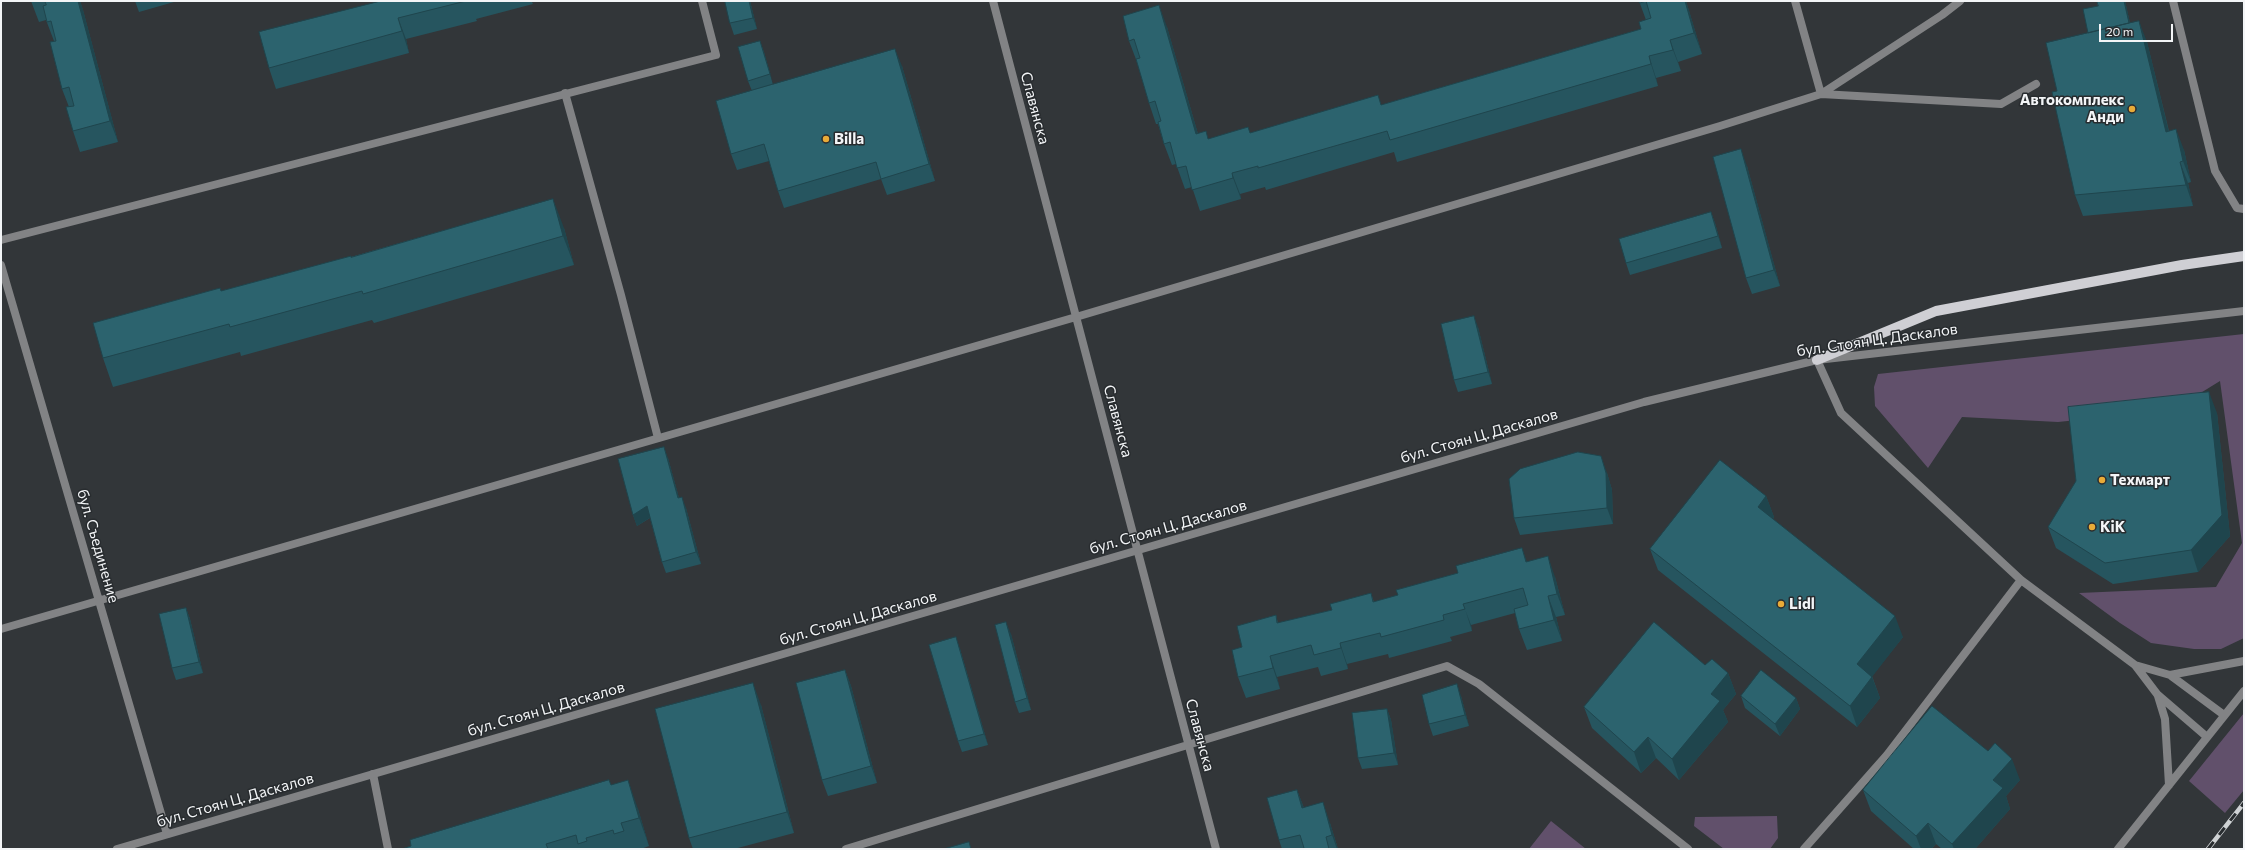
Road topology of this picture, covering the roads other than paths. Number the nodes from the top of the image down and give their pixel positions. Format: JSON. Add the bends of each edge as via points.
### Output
{"nodes":[{"id":1,"x":702,"y":1,"type":"edge"},
{"id":2,"x":993,"y":1,"type":"edge"},
{"id":3,"x":1795,"y":1,"type":"edge"},
{"id":4,"x":1960,"y":1,"type":"edge"},
{"id":5,"x":2173,"y":1,"type":"edge"},
{"id":6,"x":2036,"y":84,"type":"dead end"},
{"id":7,"x":565,"y":93,"type":"junction"},
{"id":8,"x":1821,"y":94,"type":"junction"},
{"id":9,"x":2242,"y":208,"type":"edge"},
{"id":10,"x":1,"y":240,"type":"edge"},
{"id":11,"x":2244,"y":256,"type":"edge"},
{"id":12,"x":1,"y":265,"type":"edge"},
{"id":13,"x":2244,"y":311,"type":"edge"},
{"id":14,"x":1076,"y":317,"type":"junction"},
{"id":15,"x":1817,"y":360,"type":"junction"},
{"id":16,"x":658,"y":438,"type":"junction"},
{"id":17,"x":1138,"y":550,"type":"junction"},
{"id":18,"x":2021,"y":580,"type":"junction"},
{"id":19,"x":99,"y":601,"type":"junction"},
{"id":20,"x":1,"y":629,"type":"edge"},
{"id":21,"x":2244,"y":661,"type":"edge"},
{"id":22,"x":2135,"y":665,"type":"junction"},
{"id":23,"x":2170,"y":675,"type":"junction"},
{"id":24,"x":2244,"y":691,"type":"edge"},
{"id":25,"x":2157,"y":694,"type":"junction"},
{"id":26,"x":2224,"y":715,"type":"junction"},
{"id":27,"x":2207,"y":737,"type":"junction"},
{"id":28,"x":1188,"y":745,"type":"junction"},
{"id":29,"x":373,"y":774,"type":"junction"},
{"id":30,"x":2169,"y":785,"type":"junction"},
{"id":31,"x":167,"y":834,"type":"junction"},
{"id":32,"x":117,"y":849,"type":"edge"},
{"id":33,"x":388,"y":849,"type":"edge"},
{"id":34,"x":846,"y":849,"type":"edge"},
{"id":35,"x":1216,"y":849,"type":"edge"},
{"id":36,"x":1688,"y":849,"type":"edge"},
{"id":37,"x":1804,"y":849,"type":"edge"},
{"id":38,"x":2118,"y":849,"type":"edge"}],
"edges":[{"from":1,"to":7,"type":"street","via":[[716,55]]},
{"from":2,"to":14,"type":"street","name":"Славянска"},
{"from":3,"to":8,"type":"street"},
{"from":4,"to":8,"type":"street"},
{"from":5,"to":9,"type":"street","via":[[2215,171]]},
{"from":6,"to":8,"type":"street","via":[[2001,104]]},
{"from":7,"to":10,"type":"street"},
{"from":7,"to":16,"type":"street"},
{"from":8,"to":14,"type":"street"},
{"from":11,"to":15,"type":"main road","via":[[2182,265],[1936,311]]},
{"from":12,"to":19,"type":"street","name":"бул. Съединение"},
{"from":13,"to":15,"type":"street","name":"бул. Стоян Ц. Даскалов"},
{"from":14,"to":16,"type":"street"},
{"from":14,"to":17,"type":"street","name":"Славянска"},
{"from":15,"to":17,"type":"street","name":"бул. Стоян Ц. Даскалов","via":[[1644,402]]},
{"from":15,"to":18,"type":"street","via":[[1841,413]]},
{"from":16,"to":19,"type":"street"},
{"from":17,"to":28,"type":"street","name":"Славянска"},
{"from":17,"to":29,"type":"street","name":"бул. Стоян Ц. Даскалов"},
{"from":18,"to":22,"type":"street"},
{"from":18,"to":37,"type":"street","via":[[1887,755]]},
{"from":19,"to":20,"type":"street"},
{"from":19,"to":31,"type":"street","name":"бул. Съединение"},
{"from":21,"to":23,"type":"street"},
{"from":22,"to":23,"type":"street"},
{"from":22,"to":25,"type":"street"},
{"from":23,"to":26,"type":"street"},
{"from":24,"to":26,"type":"street"},
{"from":25,"to":27,"type":"street"},
{"from":25,"to":30,"type":"street","via":[[2165,719]]},
{"from":26,"to":27,"type":"street"},
{"from":27,"to":30,"type":"street"},
{"from":28,"to":34,"type":"street"},
{"from":28,"to":35,"type":"street","name":"Славянска"},
{"from":28,"to":36,"type":"street","via":[[1447,666],[1479,684]]},
{"from":29,"to":31,"type":"street","name":"бул. Стоян Ц. Даскалов"},
{"from":29,"to":33,"type":"street"},
{"from":30,"to":38,"type":"street"},
{"from":31,"to":32,"type":"street","name":"бул. Стоян Ц. Даскалов"}]}
